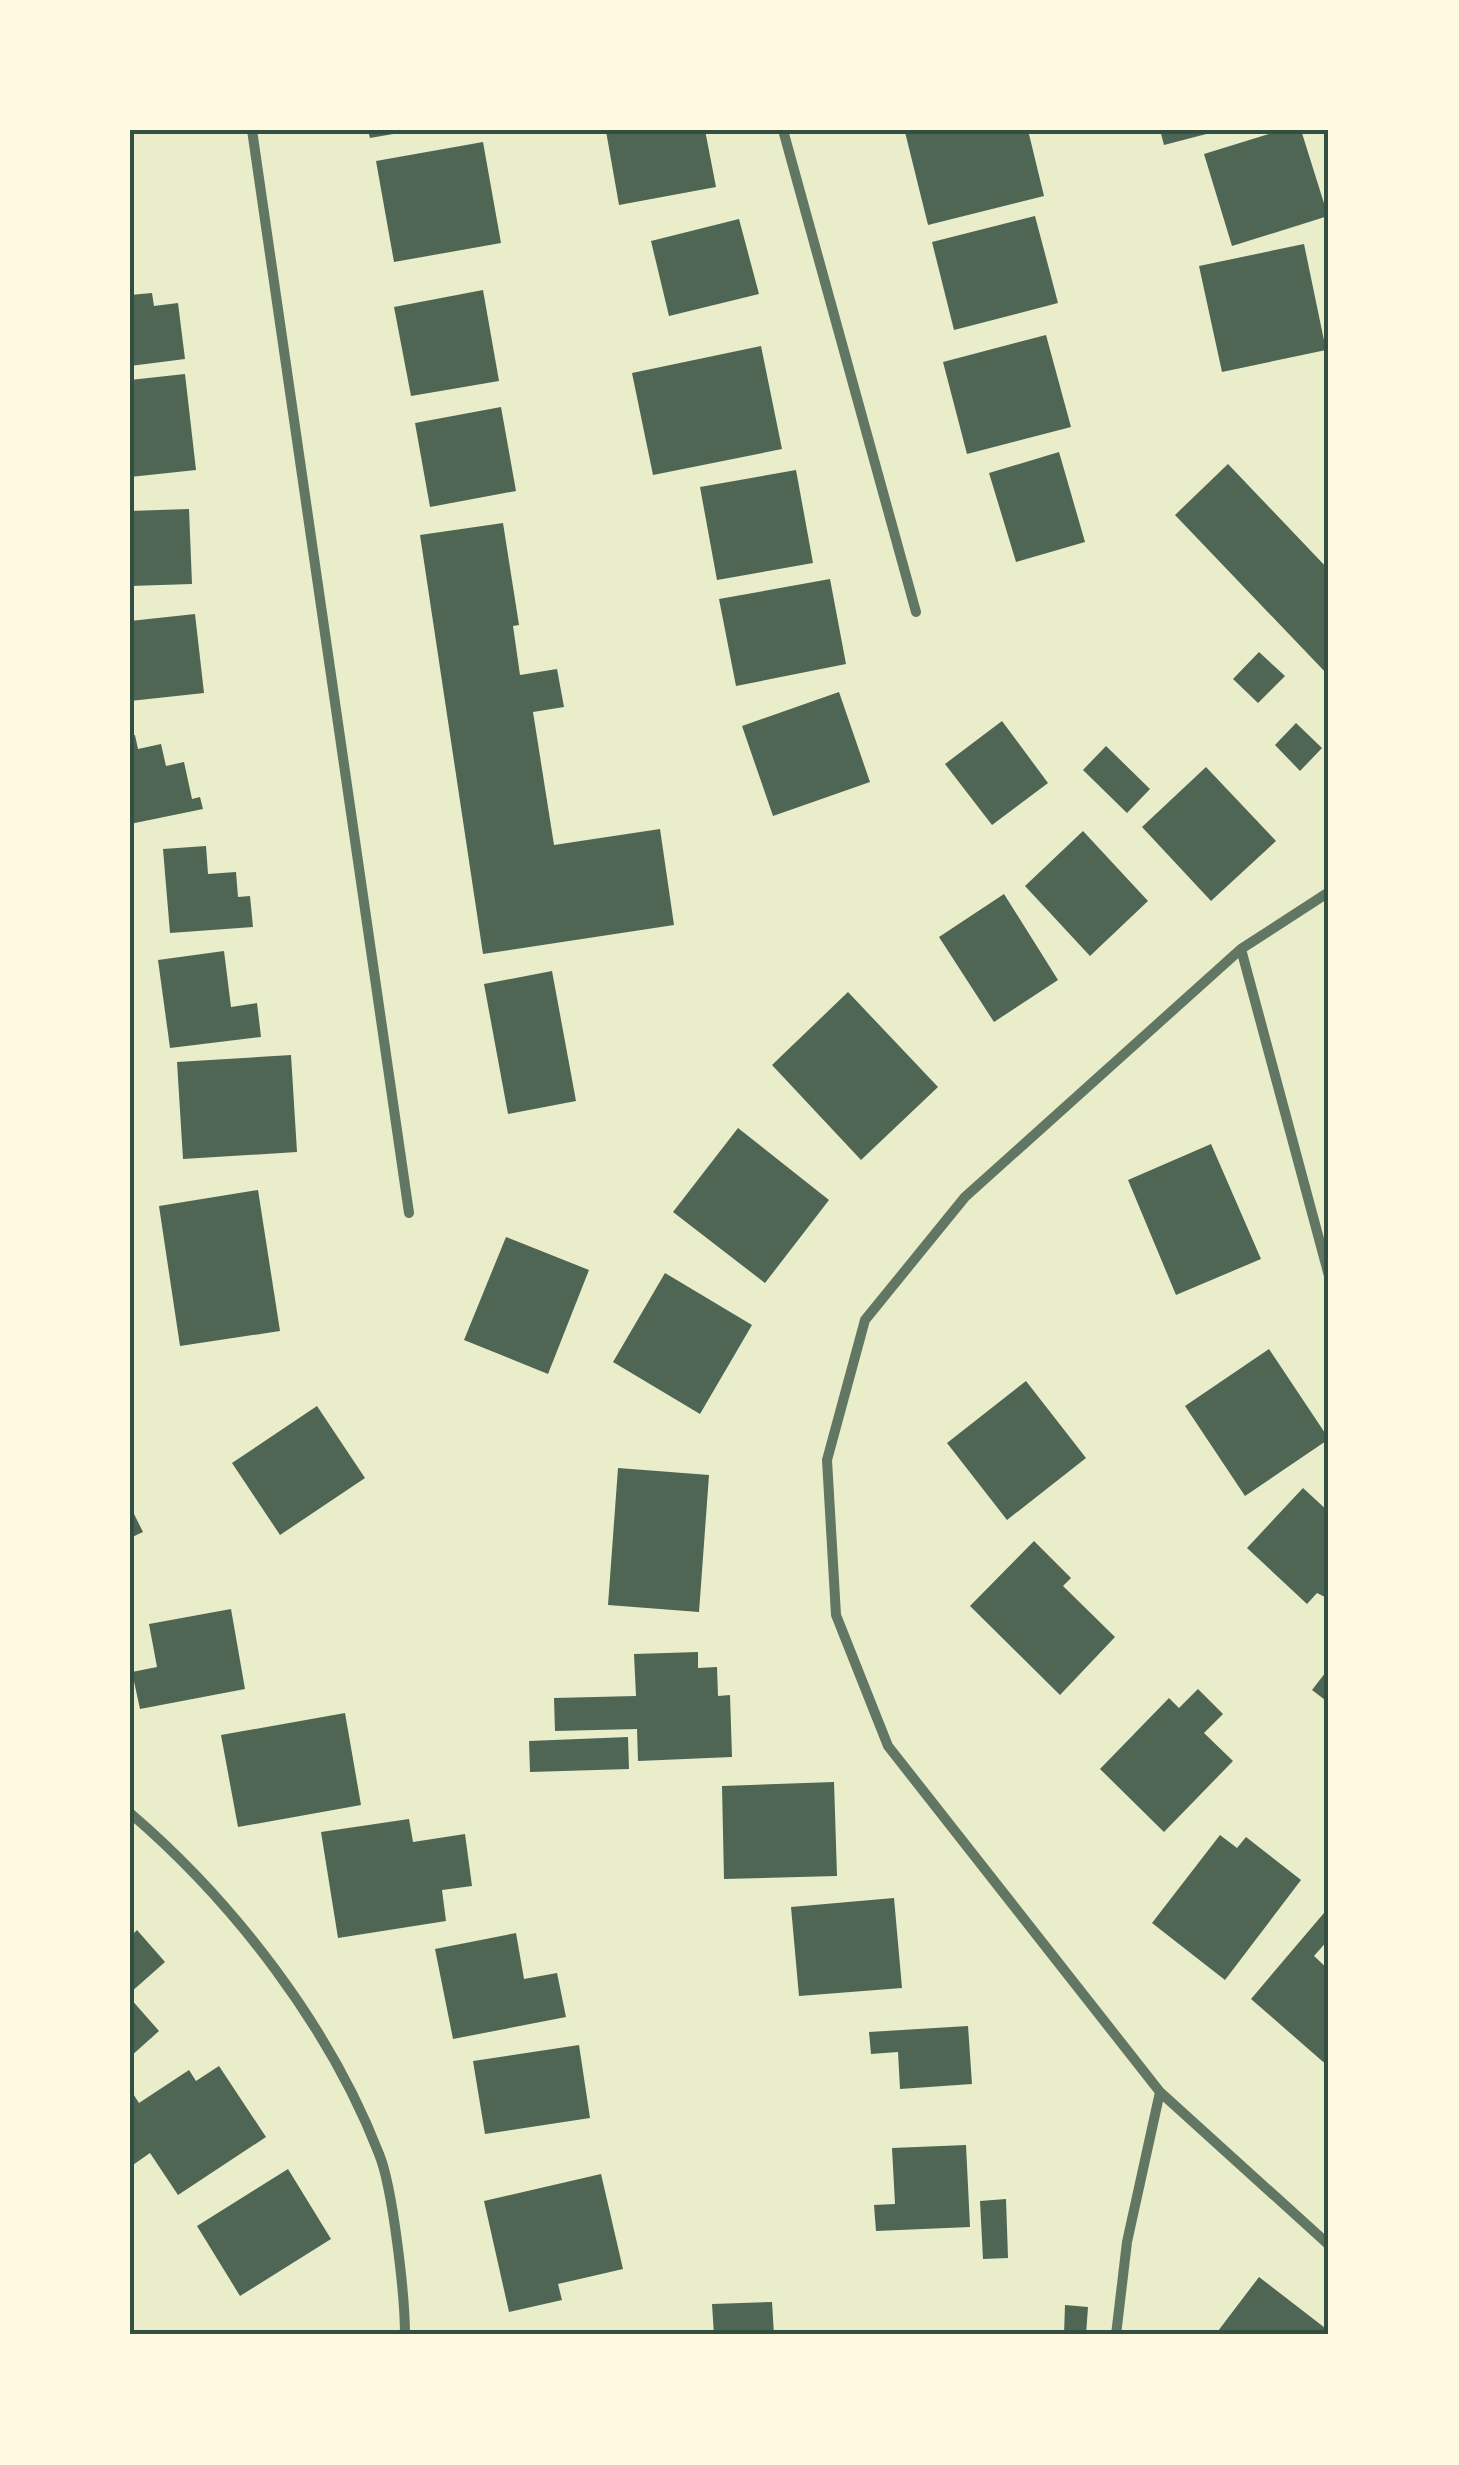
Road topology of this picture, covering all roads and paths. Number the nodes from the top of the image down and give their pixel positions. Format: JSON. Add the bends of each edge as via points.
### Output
{"nodes":[{"id":1,"x":252,"y":130,"type":"edge"},
{"id":2,"x":782,"y":130,"type":"edge"},
{"id":3,"x":916,"y":612,"type":"dead end"},
{"id":4,"x":1329,"y":892,"type":"edge"},
{"id":5,"x":1242,"y":949,"type":"junction"},
{"id":6,"x":409,"y":1213,"type":"dead end"},
{"id":7,"x":1329,"y":1276,"type":"edge"},
{"id":8,"x":130,"y":1814,"type":"edge"},
{"id":9,"x":1160,"y":2092,"type":"junction"},
{"id":10,"x":1329,"y":2245,"type":"edge"},
{"id":11,"x":405,"y":2335,"type":"edge"},
{"id":12,"x":1116,"y":2335,"type":"edge"}],
"edges":[{"from":1,"to":6,"type":"street"},
{"from":2,"to":3,"type":"street"},
{"from":4,"to":5,"type":"street"},
{"from":5,"to":7,"type":"street"},
{"from":5,"to":9,"type":"street","via":[[965,1197],[877,1305],[865,1320],[827,1460],[836,1614],[888,1746]]},
{"from":8,"to":11,"type":"street","via":[[181,1856],[315,2022],[381,2158]]},
{"from":9,"to":10,"type":"street"},
{"from":9,"to":12,"type":"street","via":[[1127,2242]]}]}
